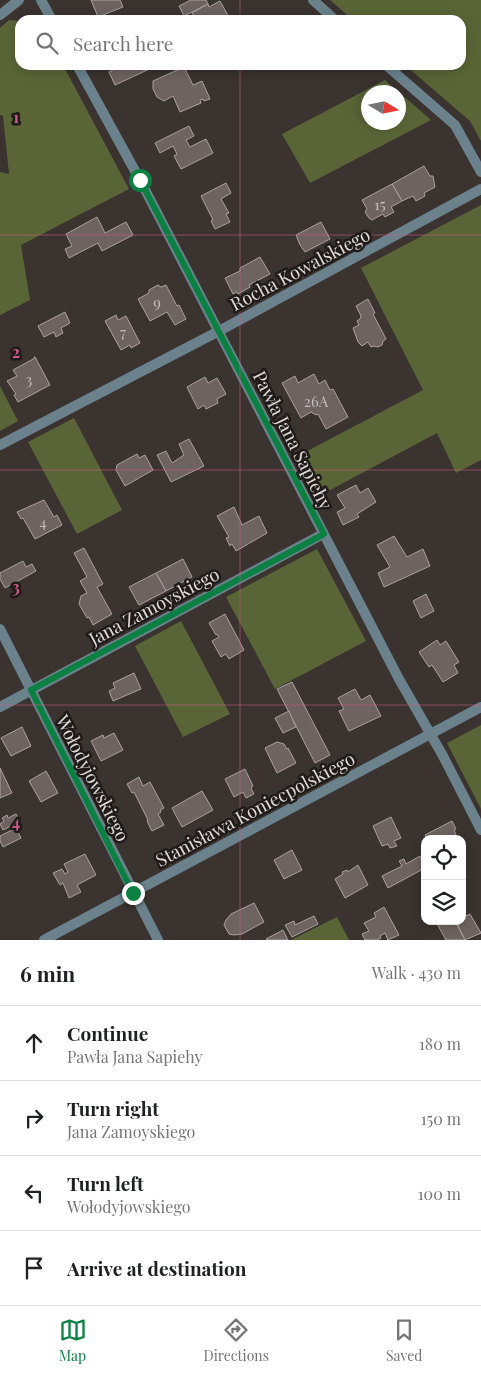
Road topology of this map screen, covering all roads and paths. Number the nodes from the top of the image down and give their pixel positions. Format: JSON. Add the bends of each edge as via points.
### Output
{"nodes":[{"id":1,"x":19,"y":0,"type":"edge"},
{"id":2,"x":41,"y":0,"type":"edge"},
{"id":3,"x":313,"y":0,"type":"edge"},
{"id":4,"x":0,"y":15,"type":"edge"},
{"id":5,"x":49,"y":15,"type":"edge"},
{"id":6,"x":330,"y":15,"type":"edge"},
{"id":7,"x":80,"y":70,"type":"edge"},
{"id":8,"x":392,"y":70,"type":"edge"},
{"id":9,"x":481,"y":172,"type":"edge"},
{"id":10,"x":481,"y":189,"type":"edge"},
{"id":11,"x":219,"y":331,"type":"junction"},
{"id":12,"x":0,"y":445,"type":"edge"},
{"id":13,"x":324,"y":534,"type":"junction"},
{"id":14,"x":0,"y":629,"type":"edge"},
{"id":15,"x":31,"y":690,"type":"junction"},
{"id":16,"x":0,"y":707,"type":"edge"},
{"id":17,"x":481,"y":707,"type":"edge"},
{"id":18,"x":430,"y":735,"type":"junction"},
{"id":19,"x":481,"y":830,"type":"edge"},
{"id":20,"x":133,"y":893,"type":"junction"},
{"id":21,"x":44,"y":940,"type":"edge"},
{"id":22,"x":158,"y":940,"type":"edge"}],
"edges":[{"from":1,"to":4,"type":"street"},
{"from":2,"to":5,"type":"street"},
{"from":3,"to":6,"type":"street"},
{"from":7,"to":11,"type":"street","name":"Pawła Jana Sapiehy"},
{"from":8,"to":9,"type":"street","via":[[455,125]]},
{"from":10,"to":11,"type":"street","name":"Rocha Kowalskiego"},
{"from":11,"to":12,"type":"street","name":"Rocha Kowalskiego"},
{"from":11,"to":13,"type":"street","name":"Pawła Jana Sapiehy"},
{"from":13,"to":15,"type":"street","name":"Jana Zamoyskiego"},
{"from":13,"to":18,"type":"street","name":"Pawła Jana Sapiehy"},
{"from":14,"to":15,"type":"street","name":"Wołodyjowskiego"},
{"from":15,"to":16,"type":"street","name":"Jana Zamoyskiego"},
{"from":15,"to":20,"type":"street","name":"Wołodyjowskiego"},
{"from":17,"to":18,"type":"street","name":"Stanisława Koniecpolskiego"},
{"from":18,"to":19,"type":"street","name":"Pawła Jana Sapiehy"},
{"from":18,"to":20,"type":"street","name":"Stanisława Koniecpolskiego"},
{"from":20,"to":21,"type":"street","name":"Stanisława Koniecpolskiego"},
{"from":20,"to":22,"type":"street","name":"Wołodyjowskiego"}]}
